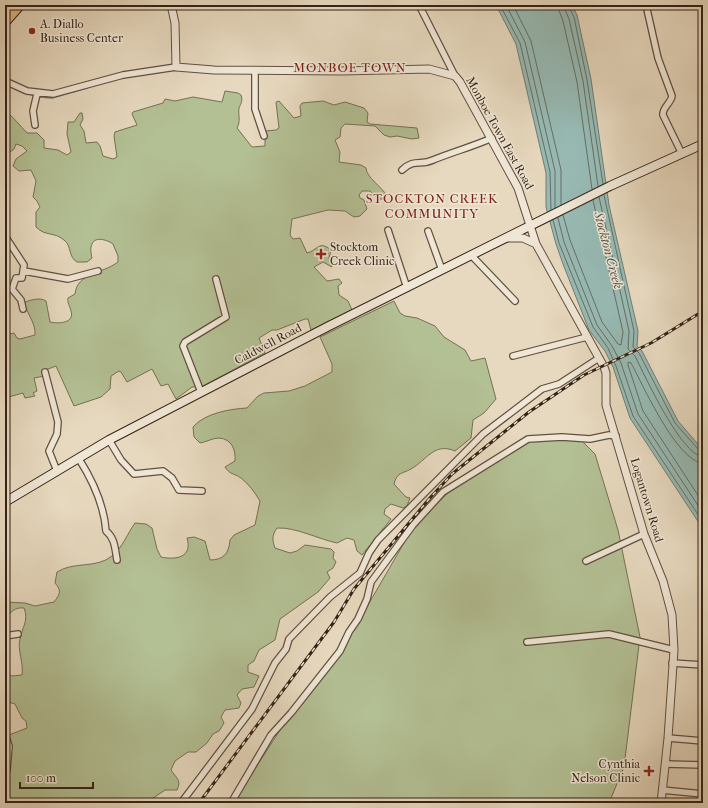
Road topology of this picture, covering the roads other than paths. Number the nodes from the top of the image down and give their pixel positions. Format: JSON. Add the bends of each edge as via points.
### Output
{"nodes":[{"id":1,"x":20,"y":5,"type":"edge"},
{"id":2,"x":171,"y":5,"type":"edge"},
{"id":3,"x":419,"y":5,"type":"edge"},
{"id":4,"x":646,"y":5,"type":"edge"},
{"id":5,"x":5,"y":22,"type":"edge"},
{"id":6,"x":176,"y":67,"type":"junction"},
{"id":7,"x":255,"y":70,"type":"junction"},
{"id":8,"x":455,"y":76,"type":"junction"},
{"id":9,"x":5,"y":81,"type":"edge"},
{"id":10,"x":37,"y":94,"type":"junction"},
{"id":11,"x":35,"y":125,"type":"dead end"},
{"id":12,"x":264,"y":136,"type":"dead end"},
{"id":13,"x":492,"y":138,"type":"junction"},
{"id":14,"x":703,"y":144,"type":"edge"},
{"id":15,"x":682,"y":154,"type":"junction"},
{"id":16,"x":402,"y":170,"type":"dead end"},
{"id":17,"x":530,"y":226,"type":"junction"},
{"id":18,"x":388,"y":230,"type":"dead end"},
{"id":19,"x":428,"y":231,"type":"dead end"},
{"id":20,"x":5,"y":236,"type":"edge"},
{"id":21,"x":507,"y":238,"type":"junction"},
{"id":22,"x":536,"y":244,"type":"junction"},
{"id":23,"x":472,"y":256,"type":"junction"},
{"id":24,"x":442,"y":270,"type":"junction"},
{"id":25,"x":24,"y":271,"type":"junction"},
{"id":26,"x":98,"y":271,"type":"dead end"},
{"id":27,"x":216,"y":279,"type":"dead end"},
{"id":28,"x":407,"y":288,"type":"junction"},
{"id":29,"x":515,"y":301,"type":"dead end"},
{"id":30,"x":23,"y":309,"type":"dead end"},
{"id":31,"x":587,"y":337,"type":"junction"},
{"id":32,"x":513,"y":356,"type":"dead end"},
{"id":33,"x":598,"y":358,"type":"junction"},
{"id":34,"x":45,"y":372,"type":"dead end"},
{"id":35,"x":201,"y":392,"type":"junction"},
{"id":36,"x":616,"y":436,"type":"junction"},
{"id":37,"x":109,"y":440,"type":"junction"},
{"id":38,"x":78,"y":459,"type":"junction"},
{"id":39,"x":57,"y":471,"type":"junction"},
{"id":40,"x":202,"y":490,"type":"dead end"},
{"id":41,"x":5,"y":502,"type":"edge"},
{"id":42,"x":644,"y":534,"type":"junction"},
{"id":43,"x":117,"y":560,"type":"dead end"},
{"id":44,"x":586,"y":561,"type":"dead end"},
{"id":45,"x":18,"y":634,"type":"dead end"},
{"id":46,"x":5,"y":636,"type":"edge"},
{"id":47,"x":527,"y":642,"type":"dead end"},
{"id":48,"x":674,"y":650,"type":"junction"},
{"id":49,"x":672,"y":663,"type":"junction"},
{"id":50,"x":703,"y":665,"type":"edge"},
{"id":51,"x":5,"y":734,"type":"edge"},
{"id":52,"x":668,"y":738,"type":"junction"},
{"id":53,"x":703,"y":741,"type":"edge"},
{"id":54,"x":665,"y":764,"type":"junction"},
{"id":55,"x":703,"y":765,"type":"edge"},
{"id":56,"x":7,"y":770,"type":"dead end"},
{"id":57,"x":662,"y":790,"type":"junction"},
{"id":58,"x":703,"y":794,"type":"edge"},
{"id":59,"x":181,"y":803,"type":"edge"},
{"id":60,"x":231,"y":803,"type":"edge"},
{"id":61,"x":661,"y":803,"type":"edge"}],
"edges":[{"from":1,"to":5,"type":"highway"},
{"from":2,"to":6,"type":"street","via":[[175,23]]},
{"from":3,"to":8,"type":"street"},
{"from":4,"to":15,"type":"street","via":[[658,58],[672,96],[663,110],[663,115]]},
{"from":6,"to":7,"type":"street","name":"Monboe Town East Road"},
{"from":6,"to":10,"type":"street","name":"Monboe Town East Road","via":[[124,75],[53,94]]},
{"from":7,"to":8,"type":"street","name":"Monboe Town East Road","via":[[428,69]]},
{"from":7,"to":12,"type":"street","via":[[255,109]]},
{"from":8,"to":13,"type":"street","name":"Monboe Town East Road"},
{"from":9,"to":10,"type":"street","name":"Monboe Town East Road"},
{"from":10,"to":11,"type":"street","via":[[33,111]]},
{"from":13,"to":16,"type":"street","via":[[433,161],[409,164]]},
{"from":13,"to":17,"type":"street","name":"Monboe Town East Road","via":[[524,201]]},
{"from":14,"to":15,"type":"main road","name":"Caldwell Road"},
{"from":15,"to":17,"type":"main road","name":"Caldwell Road"},
{"from":17,"to":21,"type":"main road","name":"Caldwell Road"},
{"from":17,"to":22,"type":"street","name":"Logantown Road"},
{"from":18,"to":28,"type":"street"},
{"from":19,"to":24,"type":"street"},
{"from":20,"to":25,"type":"street","via":[[22,260]]},
{"from":21,"to":22,"type":"street","via":[[523,238]]},
{"from":21,"to":23,"type":"main road","name":"Caldwell Road"},
{"from":22,"to":31,"type":"street","name":"Logantown Road"},
{"from":23,"to":24,"type":"main road","name":"Caldwell Road"},
{"from":23,"to":29,"type":"street"},
{"from":24,"to":28,"type":"main road","name":"Caldwell Road"},
{"from":25,"to":26,"type":"street","via":[[68,279]]},
{"from":25,"to":30,"type":"street","via":[[22,278],[16,278],[12,289],[21,300]]},
{"from":27,"to":35,"type":"street","via":[[226,317],[185,342],[183,346]]},
{"from":28,"to":35,"type":"main road","name":"Caldwell Road"},
{"from":31,"to":32,"type":"street"},
{"from":31,"to":33,"type":"street","name":"Logantown Road"},
{"from":33,"to":36,"type":"street","name":"Logantown Road","via":[[606,373],[606,405]]},
{"from":33,"to":59,"type":"street","via":[[559,384],[542,389],[483,434],[378,540],[369,552],[360,573],[330,597],[290,639],[252,709]]},
{"from":34,"to":39,"type":"street","via":[[58,422],[57,434],[49,451]]},
{"from":35,"to":37,"type":"main road","name":"Caldwell Road"},
{"from":36,"to":42,"type":"street","name":"Logantown Road"},
{"from":36,"to":60,"type":"street","via":[[590,439],[528,438],[443,492],[413,525],[371,582],[367,599],[340,651],[271,735]]},
{"from":37,"to":38,"type":"main road","name":"Caldwell Road"},
{"from":37,"to":40,"type":"street","via":[[121,460],[134,474],[163,471],[172,478],[179,490]]},
{"from":38,"to":39,"type":"main road","name":"Caldwell Road"},
{"from":38,"to":43,"type":"street","via":[[95,485],[106,531],[114,541]]},
{"from":39,"to":41,"type":"main road","name":"Caldwell Road"},
{"from":42,"to":44,"type":"street"},
{"from":42,"to":48,"type":"street","name":"Logantown Road","via":[[663,581],[670,609]]},
{"from":45,"to":46,"type":"street"},
{"from":47,"to":48,"type":"street","via":[[609,634]]},
{"from":48,"to":49,"type":"street","name":"Logantown Road"},
{"from":49,"to":50,"type":"street"},
{"from":49,"to":52,"type":"street","name":"Logantown Road"},
{"from":51,"to":56,"type":"street","via":[[9,746]]},
{"from":52,"to":53,"type":"street"},
{"from":52,"to":54,"type":"street","name":"Logantown Road"},
{"from":54,"to":55,"type":"street"},
{"from":54,"to":57,"type":"street","name":"Logantown Road"},
{"from":57,"to":58,"type":"street"},
{"from":57,"to":61,"type":"street","name":"Logantown Road"}]}
